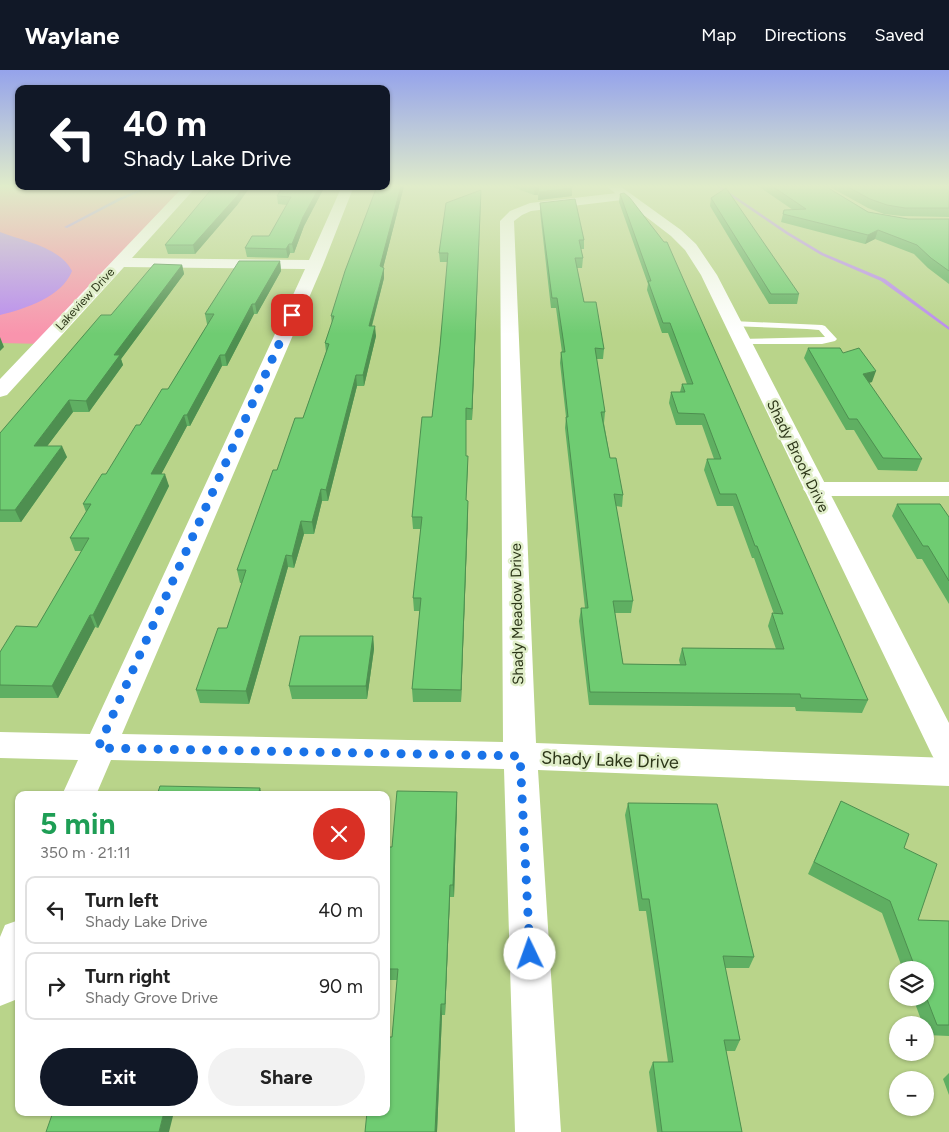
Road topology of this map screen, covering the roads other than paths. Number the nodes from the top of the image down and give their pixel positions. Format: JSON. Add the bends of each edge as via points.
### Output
{"nodes":[{"id":1,"x":144,"y":236,"type":"edge"},
{"id":2,"x":327,"y":236,"type":"edge"},
{"id":3,"x":506,"y":236,"type":"edge"},
{"id":4,"x":679,"y":236,"type":"edge"},
{"id":5,"x":119,"y":262,"type":"junction"},
{"id":6,"x":315,"y":264,"type":"junction"},
{"id":7,"x":737,"y":333,"type":"junction"},
{"id":8,"x":0,"y":392,"type":"edge"},
{"id":9,"x":815,"y":489,"type":"junction"},
{"id":10,"x":949,"y":489,"type":"edge"},
{"id":11,"x":0,"y":745,"type":"edge"},
{"id":12,"x":98,"y":748,"type":"junction"},
{"id":13,"x":949,"y":755,"type":"edge"},
{"id":14,"x":520,"y":756,"type":"junction"},
{"id":15,"x":949,"y":772,"type":"edge"},
{"id":16,"x":80,"y":791,"type":"edge"},
{"id":17,"x":15,"y":948,"type":"edge"},
{"id":18,"x":0,"y":984,"type":"edge"},
{"id":19,"x":538,"y":1132,"type":"edge"}],
"edges":[{"from":1,"to":5,"type":"street","name":"Lakeview Drive"},
{"from":2,"to":6,"type":"street"},
{"from":3,"to":14,"type":"street","name":"Shady Meadow Drive"},
{"from":4,"to":7,"type":"street","name":"Shady Brook Drive","via":[[691,247],[709,275]]},
{"from":5,"to":6,"type":"street"},
{"from":5,"to":8,"type":"street","name":"Lakeview Drive"},
{"from":6,"to":12,"type":"street"},
{"from":7,"to":7,"type":"lane","via":[[822,342],[832,339],[822,328],[807,326]]},
{"from":7,"to":9,"type":"street","name":"Shady Brook Drive"},
{"from":9,"to":10,"type":"street"},
{"from":9,"to":13,"type":"street","name":"Shady Brook Drive"},
{"from":11,"to":12,"type":"street","name":"Shady Lake Drive"},
{"from":12,"to":14,"type":"street","name":"Shady Lake Drive"},
{"from":12,"to":16,"type":"street"},
{"from":14,"to":15,"type":"street","name":"Shady Lake Drive"},
{"from":14,"to":19,"type":"street","name":"Shady Meadow Drive"},
{"from":17,"to":18,"type":"street"}]}
